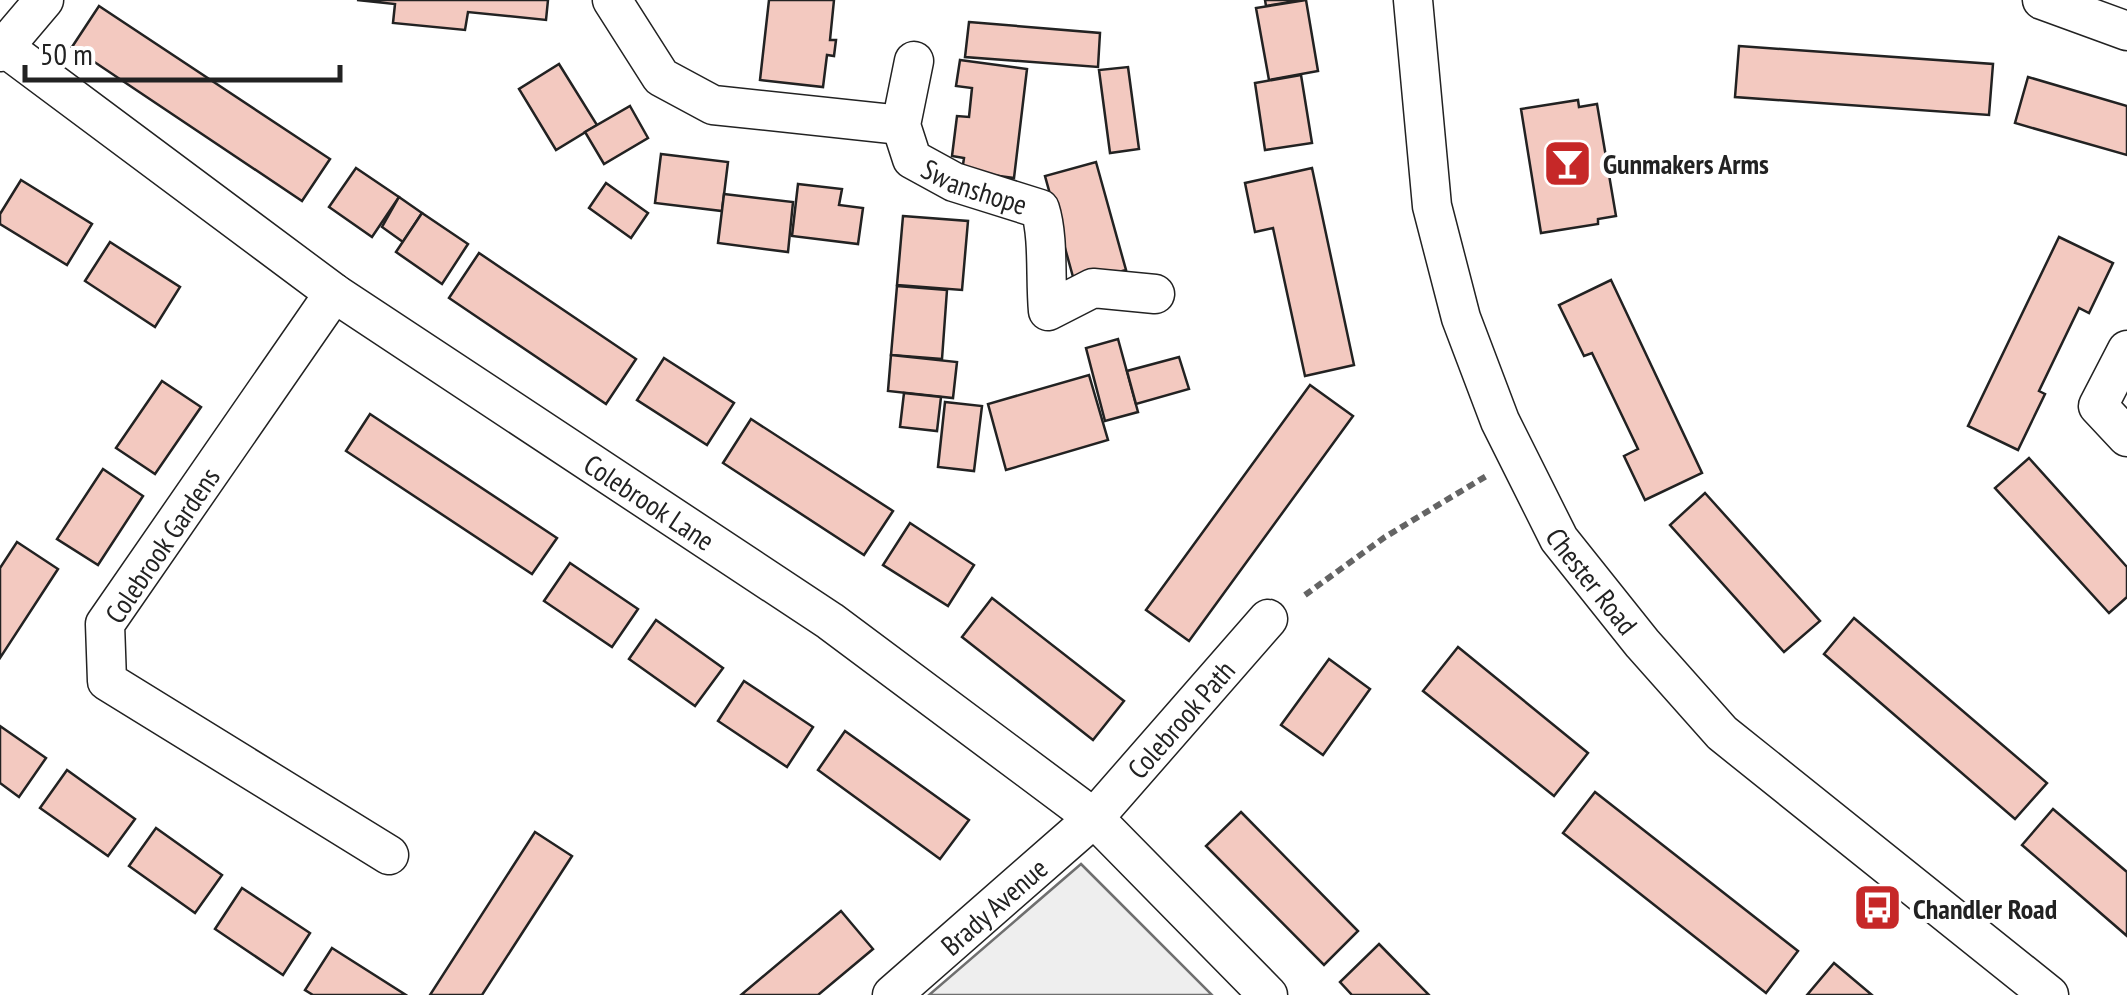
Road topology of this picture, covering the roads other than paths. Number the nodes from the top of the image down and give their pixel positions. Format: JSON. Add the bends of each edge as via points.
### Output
{"nodes":[{"id":1,"x":44,"y":0,"type":"edge"},
{"id":2,"x":612,"y":0,"type":"edge"},
{"id":3,"x":1413,"y":0,"type":"edge"},
{"id":4,"x":2042,"y":0,"type":"edge"},
{"id":5,"x":2127,"y":31,"type":"edge"},
{"id":6,"x":2,"y":47,"type":"edge"},
{"id":7,"x":914,"y":61,"type":"dead end"},
{"id":8,"x":900,"y":125,"type":"junction"},
{"id":9,"x":334,"y":293,"type":"junction"},
{"id":10,"x":1156,"y":294,"type":"dead end"},
{"id":11,"x":2127,"y":350,"type":"edge"},
{"id":12,"x":2127,"y":437,"type":"edge"},
{"id":13,"x":1268,"y":619,"type":"dead end"},
{"id":14,"x":1094,"y":818,"type":"junction"},
{"id":15,"x":389,"y":854,"type":"dead end"},
{"id":16,"x":892,"y":995,"type":"edge"},
{"id":17,"x":1268,"y":995,"type":"edge"},
{"id":18,"x":2049,"y":995,"type":"edge"}],
"edges":[{"from":1,"to":6,"type":"street"},
{"from":2,"to":8,"type":"street","name":"Swanshope","via":[[661,77],[713,104]]},
{"from":3,"to":18,"type":"street","name":"Chester Road","via":[[1432,206],[1461,318],[1500,421],[1559,538],[1722,733]]},
{"from":4,"to":5,"type":"street"},
{"from":6,"to":9,"type":"street","name":"Colebrook Lane"},
{"from":7,"to":8,"type":"street","name":"Swanshope"},
{"from":8,"to":10,"type":"street","name":"Swanshope","via":[[912,159],[929,170],[1040,209],[1048,311],[1093,288]]},
{"from":9,"to":14,"type":"street","name":"Colebrook Lane","via":[[830,622]]},
{"from":9,"to":15,"type":"street","name":"Colebrook Gardens","via":[[104,624],[107,681]]},
{"from":11,"to":12,"type":"street","via":[[2098,406]]},
{"from":13,"to":14,"type":"street","name":"Colebrook Path"},
{"from":14,"to":16,"type":"street","name":"Brady Avenue"},
{"from":14,"to":17,"type":"street","name":"Colebrook Lane"}]}
